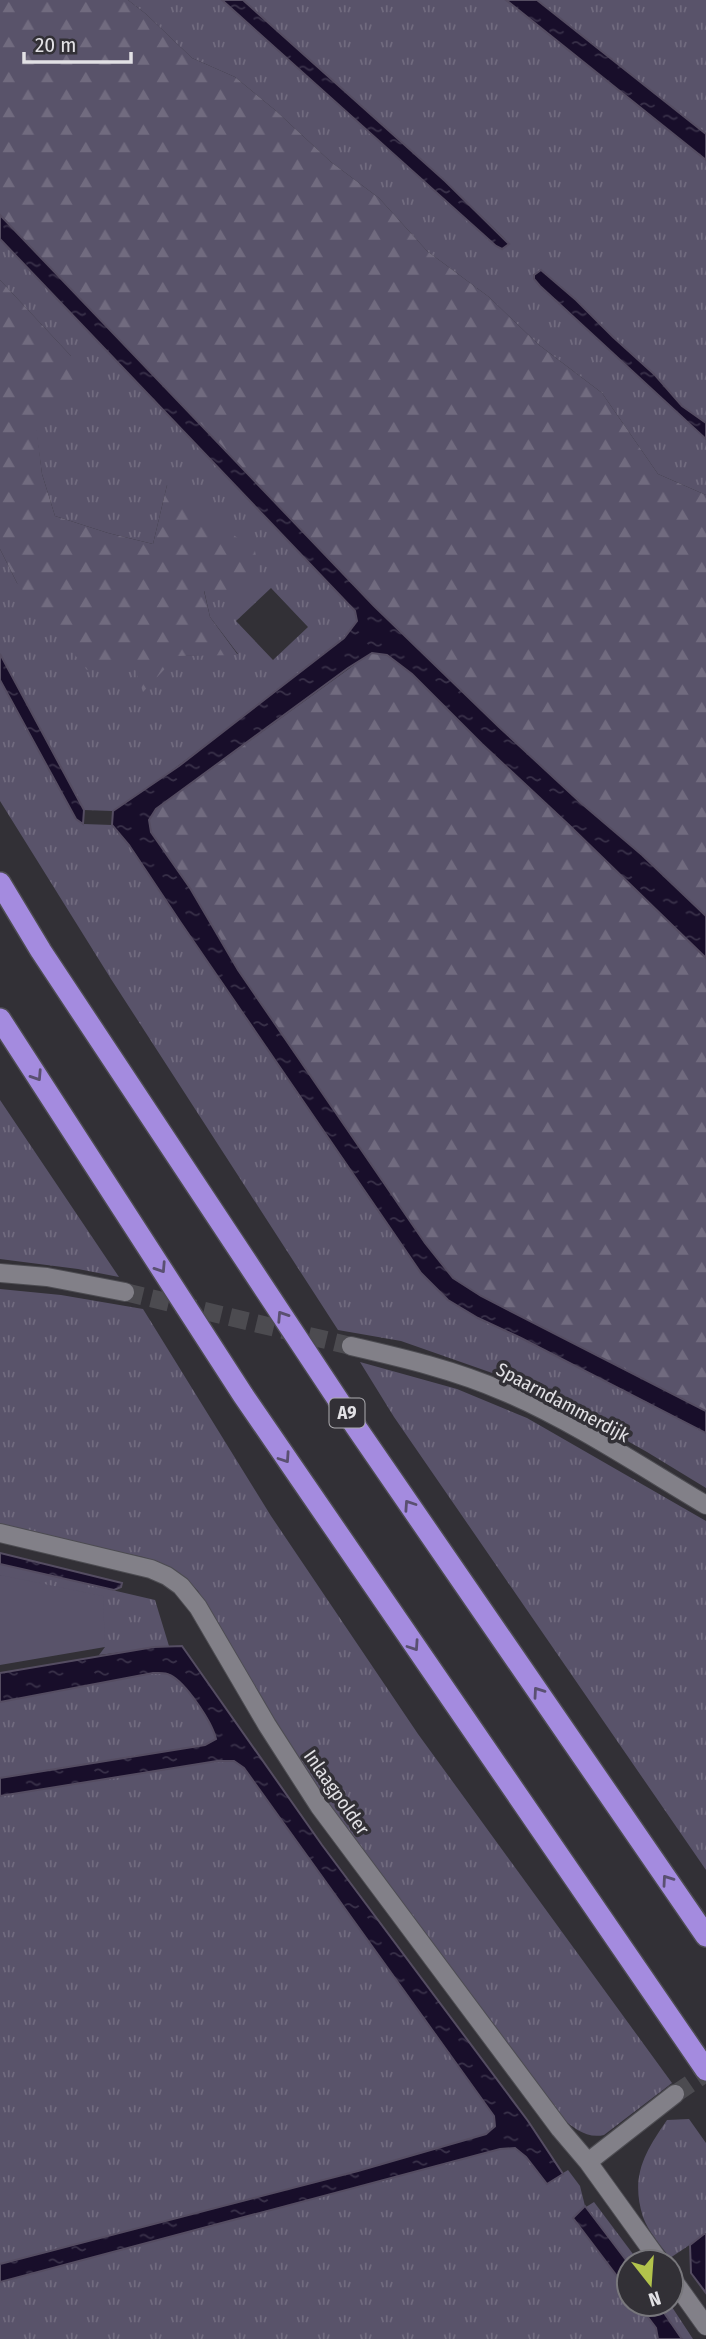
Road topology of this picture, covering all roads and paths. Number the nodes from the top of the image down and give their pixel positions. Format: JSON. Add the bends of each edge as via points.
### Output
{"nodes":[{"id":1,"x":0,"y":883,"type":"edge"},
{"id":2,"x":0,"y":1019,"type":"edge"},
{"id":3,"x":0,"y":1273,"type":"edge"},
{"id":4,"x":125,"y":1292,"type":"tunnel mouth"},
{"id":5,"x":351,"y":1346,"type":"tunnel mouth"},
{"id":6,"x":706,"y":1505,"type":"edge"},
{"id":7,"x":0,"y":1533,"type":"edge"},
{"id":8,"x":706,"y":1936,"type":"edge"},
{"id":9,"x":706,"y":2070,"type":"edge"},
{"id":10,"x":676,"y":2094,"type":"tunnel mouth"},
{"id":11,"x":588,"y":2162,"type":"junction"},
{"id":12,"x":650,"y":2248,"type":"edge"},
{"id":13,"x":685,"y":2297,"type":"edge"},
{"id":14,"x":706,"y":2326,"type":"edge"}],
"edges":[{"from":8,"to":1,"type":"highway","number":"A9","one_way":true,"via":[[356,1427]]},
{"from":2,"to":9,"type":"highway","one_way":true,"via":[[243,1395]]},
{"from":3,"to":4,"type":"street"},
{"from":5,"to":6,"type":"street","name":"Spaarndammerdijk","via":[[438,1367],[505,1392]]},
{"from":7,"to":11,"type":"street","name":"Inlaagpolder","via":[[152,1569],[191,1596],[319,1806]]},
{"from":10,"to":11,"type":"street"},
{"from":11,"to":12,"type":"street","name":"Inlaagpolder"},
{"from":13,"to":14,"type":"street"}]}
